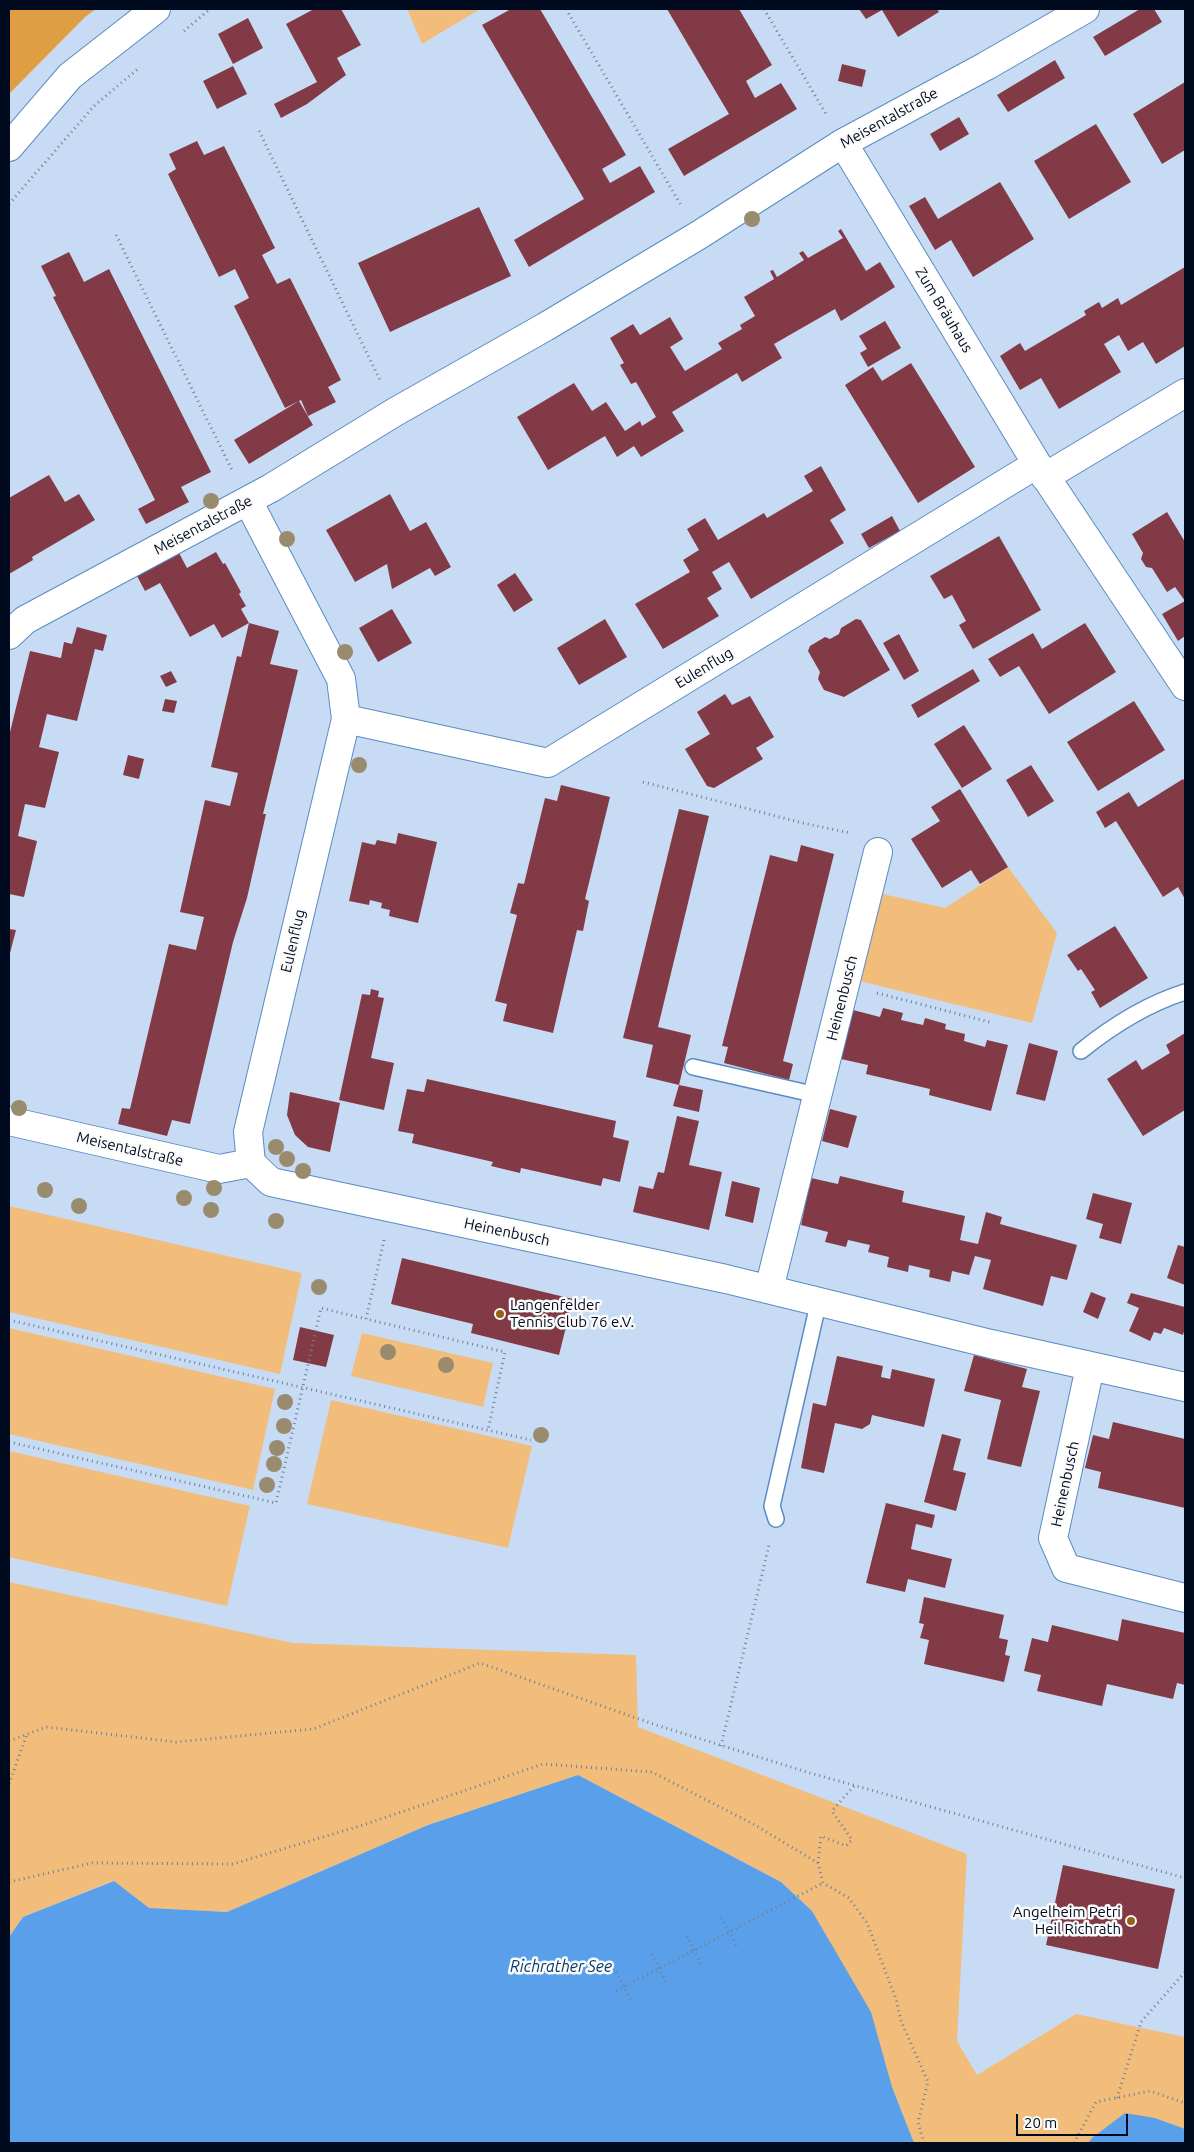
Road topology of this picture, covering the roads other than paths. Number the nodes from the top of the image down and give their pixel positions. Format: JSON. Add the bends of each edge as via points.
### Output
{"nodes":[{"id":1,"x":156,"y":9,"type":"edge"},
{"id":2,"x":1085,"y":9,"type":"edge"},
{"id":3,"x":843,"y":143,"type":"junction"},
{"id":4,"x":9,"y":147,"type":"edge"},
{"id":5,"x":1185,"y":393,"type":"edge"},
{"id":6,"x":1041,"y":470,"type":"junction"},
{"id":7,"x":248,"y":501,"type":"junction"},
{"id":8,"x":9,"y":635,"type":"edge"},
{"id":9,"x":1185,"y":686,"type":"edge"},
{"id":10,"x":346,"y":719,"type":"junction"},
{"id":11,"x":878,"y":852,"type":"road end"},
{"id":12,"x":1185,"y":992,"type":"edge"},
{"id":13,"x":1081,"y":1051,"type":"dead end"},
{"id":14,"x":693,"y":1067,"type":"dead end"},
{"id":15,"x":817,"y":1095,"type":"junction"},
{"id":16,"x":9,"y":1121,"type":"edge"},
{"id":17,"x":251,"y":1163,"type":"junction"},
{"id":18,"x":769,"y":1289,"type":"junction"},
{"id":19,"x":819,"y":1300,"type":"junction"},
{"id":20,"x":1090,"y":1367,"type":"junction"},
{"id":21,"x":1185,"y":1387,"type":"edge"},
{"id":22,"x":776,"y":1519,"type":"road end"},
{"id":23,"x":1185,"y":1598,"type":"edge"}],
"edges":[{"from":1,"to":4,"type":"street","via":[[70,76]]},
{"from":2,"to":3,"type":"street","name":"Meisentalstraße"},
{"from":3,"to":6,"type":"street","name":"Zum Bräuhaus"},
{"from":3,"to":7,"type":"street","name":"Meisentalstraße","via":[[699,236]]},
{"from":5,"to":6,"type":"street"},
{"from":6,"to":9,"type":"street","name":"Zum Bräuhaus"},
{"from":6,"to":10,"type":"street","name":"Eulenflug","via":[[548,763]]},
{"from":7,"to":8,"type":"street","name":"Meisentalstraße","via":[[25,620]]},
{"from":7,"to":10,"type":"street","name":"Eulenflug","via":[[341,680]]},
{"from":10,"to":17,"type":"street","name":"Eulenflug","via":[[248,1132]]},
{"from":11,"to":15,"type":"street","name":"Heinenbusch"},
{"from":12,"to":13,"type":"lane","via":[[1164,999],[1106,1030]]},
{"from":14,"to":15,"type":"lane"},
{"from":15,"to":18,"type":"street","name":"Heinenbusch"},
{"from":16,"to":17,"type":"street","name":"Meisentalstraße","via":[[219,1169]]},
{"from":17,"to":18,"type":"street","name":"Heinenbusch","via":[[271,1182]]},
{"from":18,"to":19,"type":"street","name":"Heinenbusch"},
{"from":19,"to":20,"type":"street","name":"Heinenbusch"},
{"from":19,"to":22,"type":"lane","via":[[772,1506]]},
{"from":20,"to":21,"type":"street","name":"Heinenbusch"},
{"from":20,"to":23,"type":"street","name":"Heinenbusch","via":[[1053,1538],[1066,1568]]}]}
